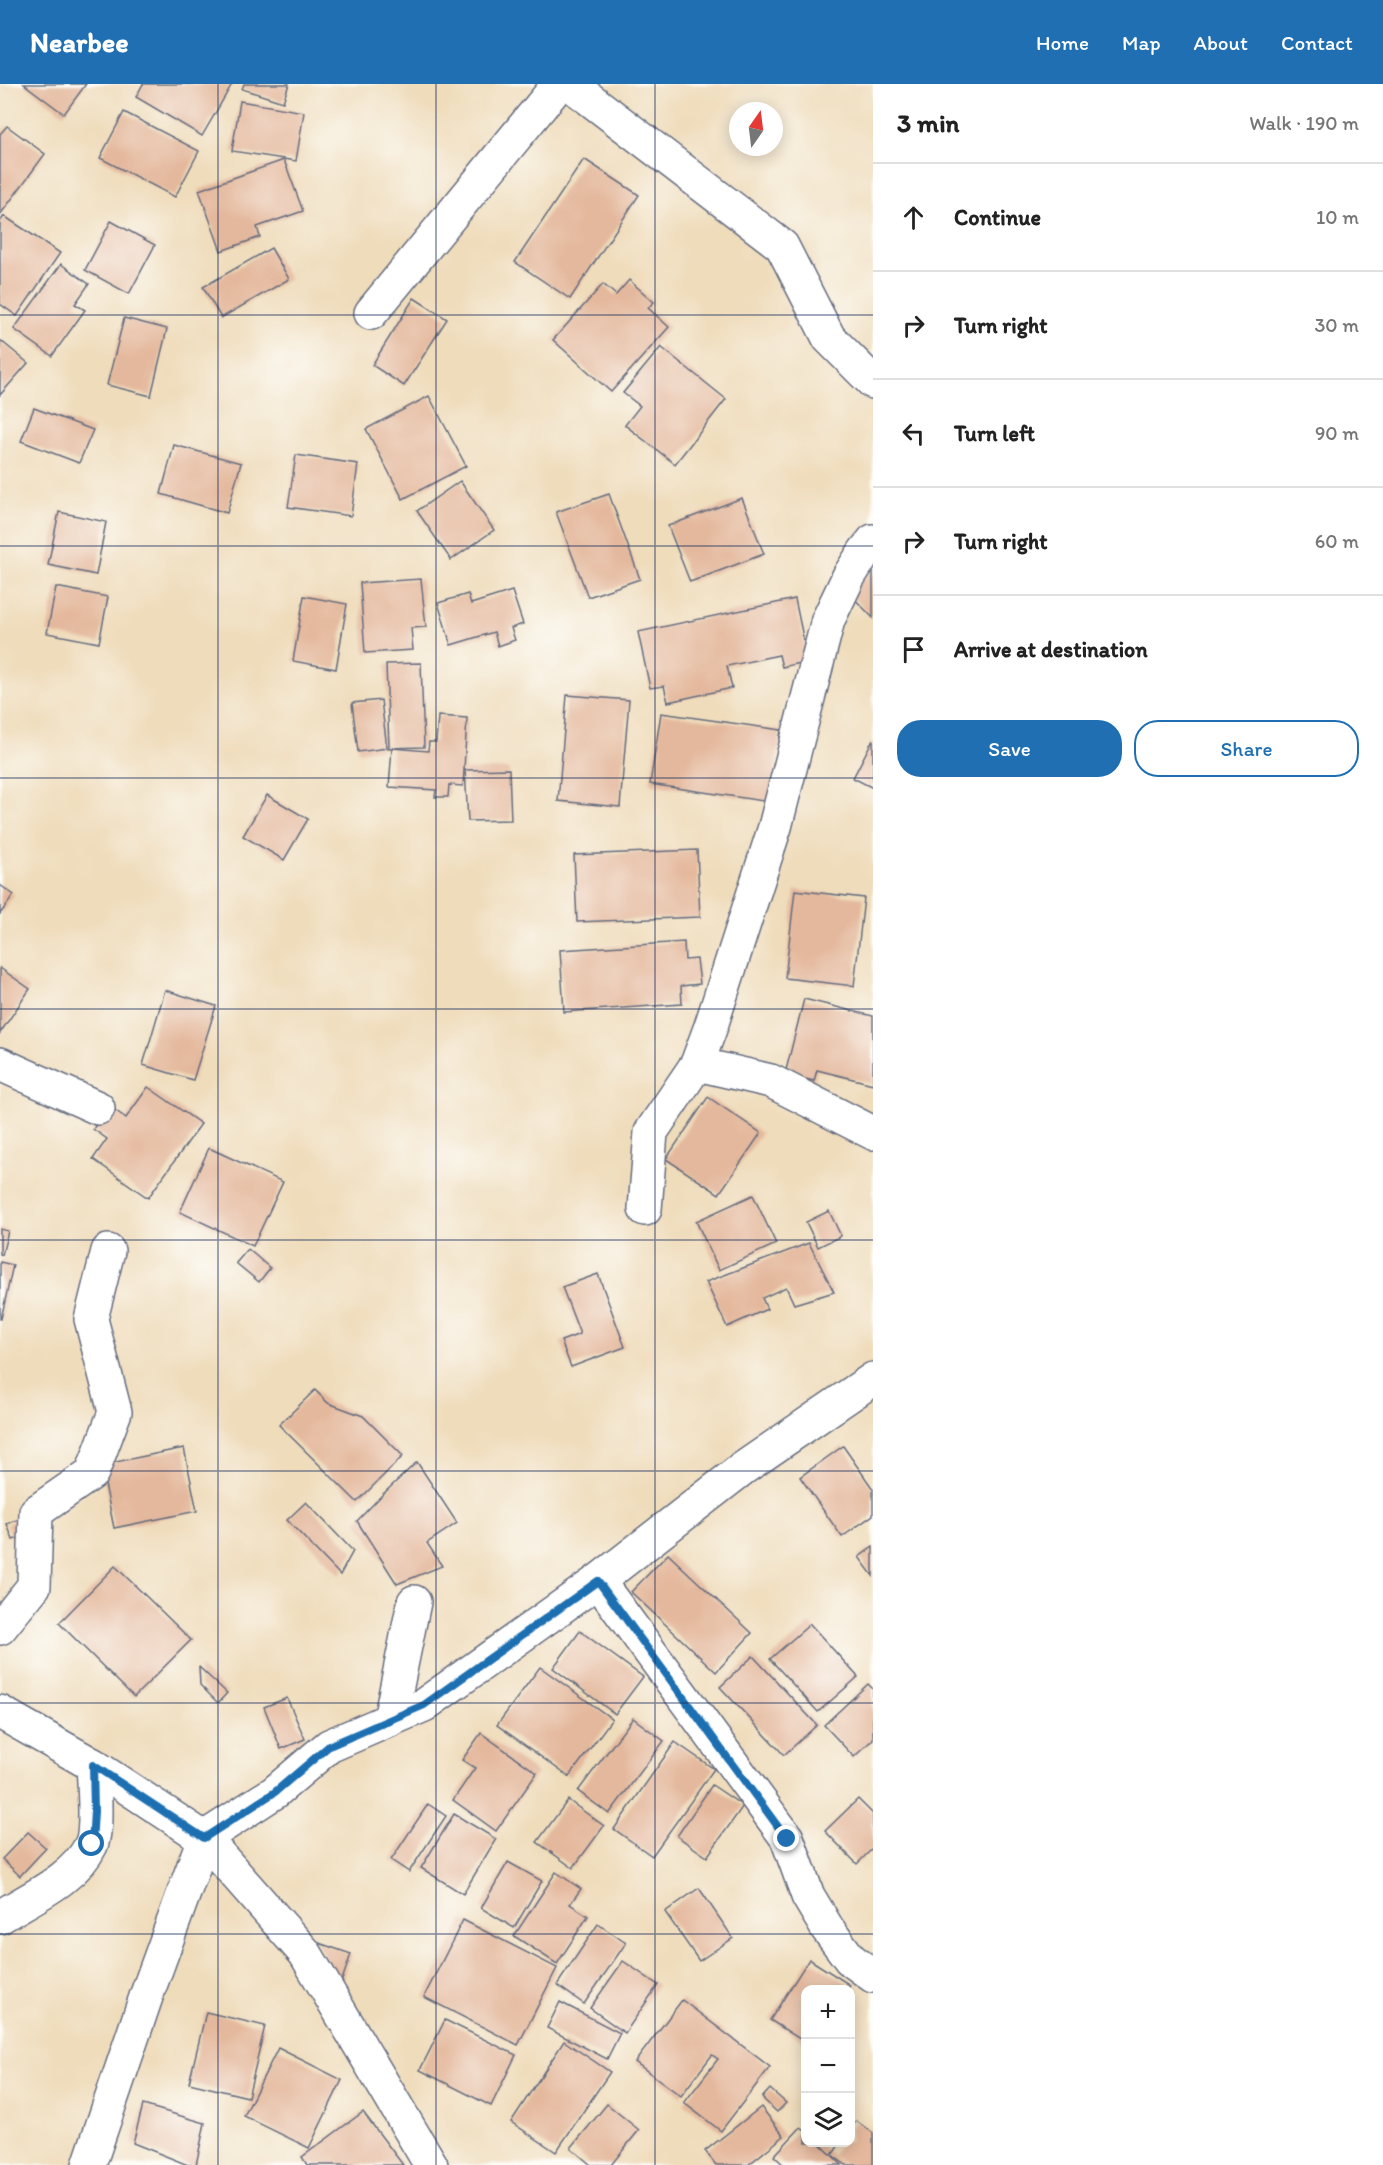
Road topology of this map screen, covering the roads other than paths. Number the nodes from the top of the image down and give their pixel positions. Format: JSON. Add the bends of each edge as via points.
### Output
{"nodes":[{"id":1,"x":559,"y":84,"type":"edge"},
{"id":2,"x":570,"y":84,"type":"edge"},
{"id":3,"x":371,"y":313,"type":"dead end"},
{"id":4,"x":873,"y":382,"type":"edge"},
{"id":5,"x":873,"y":541,"type":"edge"},
{"id":6,"x":0,"y":1064,"type":"edge"},
{"id":7,"x":696,"y":1064,"type":"junction"},
{"id":8,"x":98,"y":1108,"type":"dead end"},
{"id":9,"x":873,"y":1133,"type":"edge"},
{"id":10,"x":645,"y":1209,"type":"dead end"},
{"id":11,"x":108,"y":1251,"type":"dead end"},
{"id":12,"x":873,"y":1379,"type":"edge"},
{"id":13,"x":598,"y":1581,"type":"junction"},
{"id":14,"x":414,"y":1602,"type":"dead end"},
{"id":15,"x":0,"y":1628,"type":"edge"},
{"id":16,"x":0,"y":1712,"type":"edge"},
{"id":17,"x":390,"y":1720,"type":"junction"},
{"id":18,"x":93,"y":1765,"type":"junction"},
{"id":19,"x":204,"y":1838,"type":"junction"},
{"id":20,"x":0,"y":1917,"type":"edge"},
{"id":21,"x":873,"y":1976,"type":"edge"},
{"id":22,"x":89,"y":2165,"type":"edge"},
{"id":23,"x":430,"y":2165,"type":"edge"}],
"edges":[{"from":1,"to":3,"type":"street"},
{"from":2,"to":4,"type":"street","via":[[782,246],[829,338]]},
{"from":5,"to":7,"type":"street","via":[[849,576],[828,620],[775,827]]},
{"from":6,"to":8,"type":"street"},
{"from":7,"to":9,"type":"street","via":[[771,1081]]},
{"from":7,"to":10,"type":"street","via":[[651,1132]]},
{"from":11,"to":15,"type":"street","via":[[91,1319],[116,1412],[92,1473],[36,1512],[34,1586]]},
{"from":12,"to":13,"type":"street","via":[[742,1469]]},
{"from":13,"to":17,"type":"street","via":[[424,1705]]},
{"from":13,"to":21,"type":"street","via":[[787,1839],[808,1896],[827,1929],[850,1959]]},
{"from":14,"to":17,"type":"street"},
{"from":16,"to":18,"type":"street"},
{"from":17,"to":19,"type":"street","via":[[329,1746],[275,1792]]},
{"from":18,"to":19,"type":"street"},
{"from":18,"to":20,"type":"street","via":[[92,1844],[71,1872]]},
{"from":19,"to":22,"type":"street"},
{"from":19,"to":23,"type":"street","via":[[305,1953]]}]}
